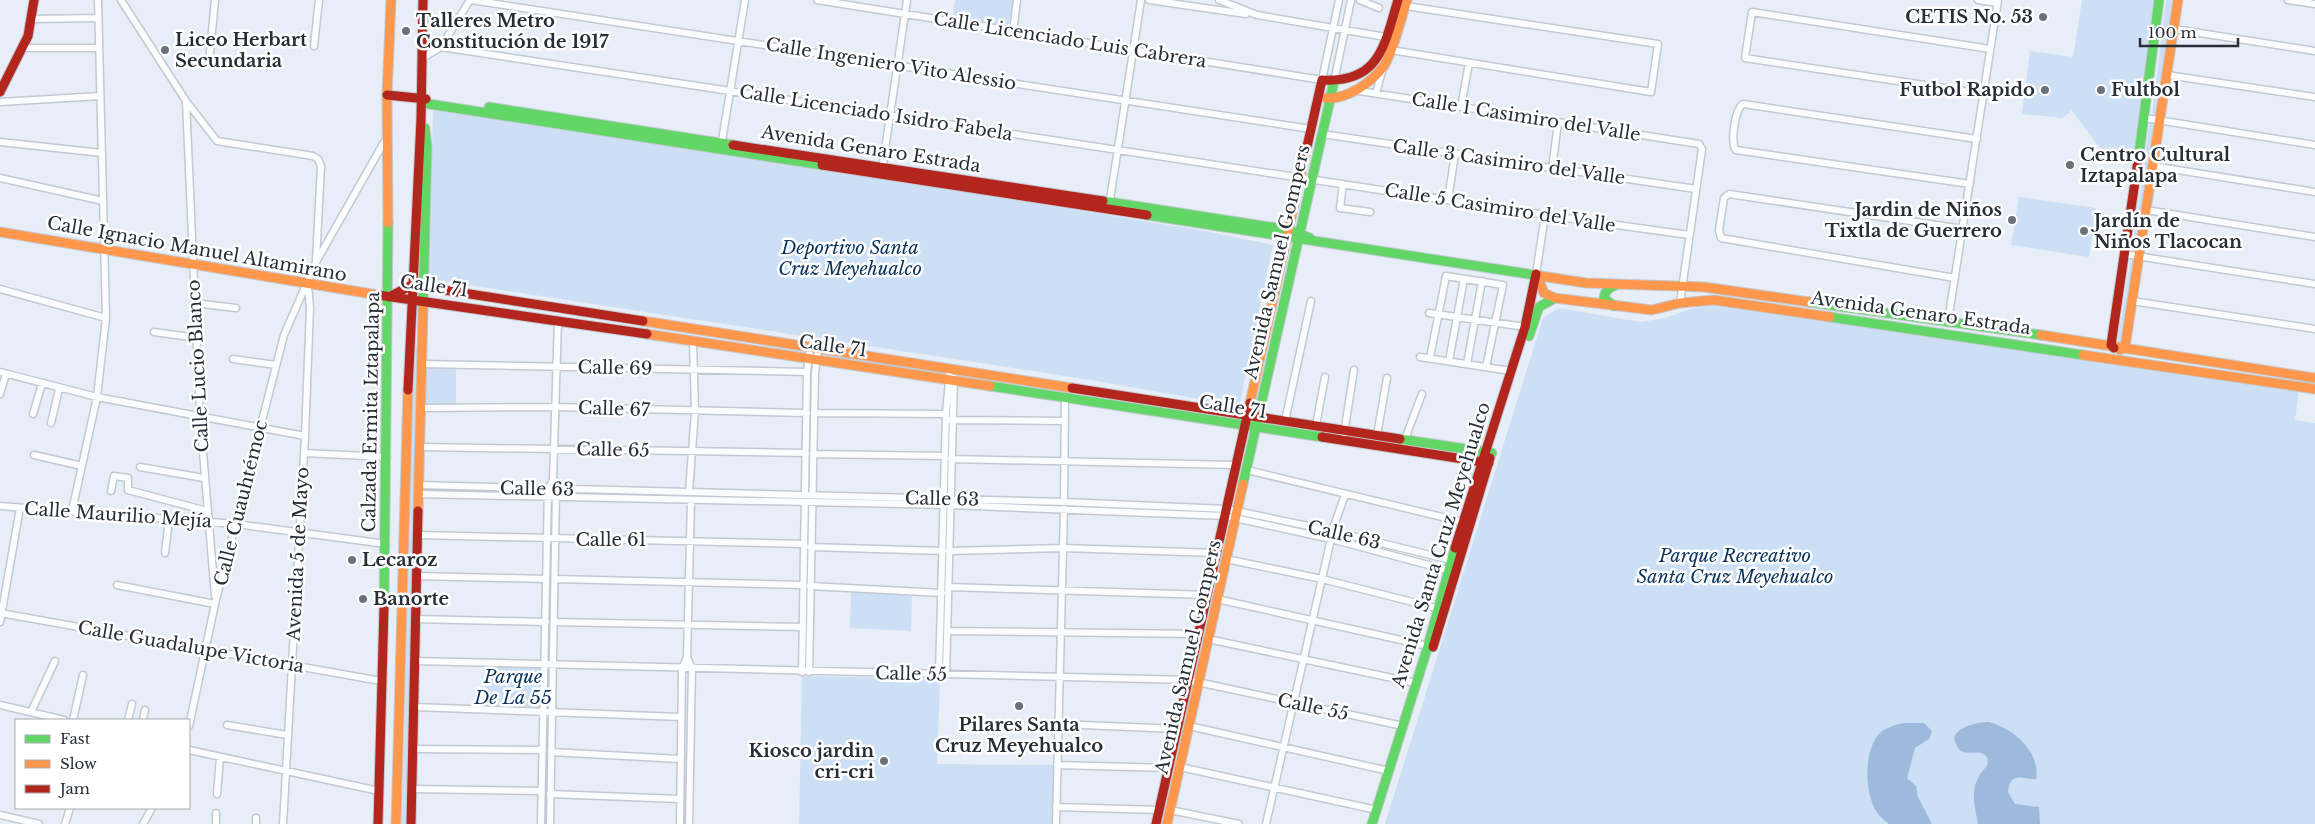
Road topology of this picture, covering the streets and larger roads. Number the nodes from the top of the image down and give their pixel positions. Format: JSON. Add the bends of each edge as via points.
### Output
{"nodes":[{"id":1,"x":34,"y":0,"type":"edge"},
{"id":2,"x":98,"y":0,"type":"edge"},
{"id":3,"x":121,"y":0,"type":"edge"},
{"id":4,"x":128,"y":0,"type":"edge"},
{"id":5,"x":215,"y":0,"type":"edge"},
{"id":6,"x":319,"y":0,"type":"edge"},
{"id":7,"x":391,"y":0,"type":"edge"},
{"id":8,"x":423,"y":0,"type":"edge"},
{"id":9,"x":471,"y":0,"type":"edge"},
{"id":10,"x":745,"y":0,"type":"edge"},
{"id":11,"x":817,"y":0,"type":"edge"},
{"id":12,"x":907,"y":0,"type":"edge"},
{"id":13,"x":1017,"y":0,"type":"edge"},
{"id":14,"x":1141,"y":0,"type":"edge"},
{"id":15,"x":1149,"y":0,"type":"edge"},
{"id":16,"x":1219,"y":0,"type":"edge"},
{"id":17,"x":1339,"y":0,"type":"edge"},
{"id":18,"x":1351,"y":0,"type":"edge"},
{"id":19,"x":1360,"y":0,"type":"edge"},
{"id":20,"x":1978,"y":0,"type":"edge"},
{"id":21,"x":2159,"y":0,"type":"edge"},
{"id":22,"x":2178,"y":0,"type":"edge"},
{"id":23,"x":2288,"y":0,"type":"edge"},
{"id":24,"x":1404,"y":2,"type":"edge"},
{"id":25,"x":1998,"y":2,"type":"edge"},
{"id":26,"x":2315,"y":4,"type":"edge"},
{"id":27,"x":127,"y":8,"type":"junction"},
{"id":28,"x":1380,"y":8,"type":"dead end"},
{"id":29,"x":905,"y":14,"type":"junction"},
{"id":30,"x":1257,"y":15,"type":"junction"},
{"id":31,"x":98,"y":18,"type":"junction"},
{"id":32,"x":32,"y":19,"type":"junction"},
{"id":33,"x":1333,"y":29,"type":"junction"},
{"id":34,"x":2174,"y":29,"type":"junction"},
{"id":35,"x":1344,"y":31,"type":"junction"},
{"id":36,"x":1013,"y":32,"type":"junction"},
{"id":37,"x":1386,"y":37,"type":"junction"},
{"id":38,"x":738,"y":40,"type":"junction"},
{"id":39,"x":314,"y":46,"type":"dead end"},
{"id":40,"x":441,"y":47,"type":"junction"},
{"id":41,"x":24,"y":48,"type":"junction"},
{"id":42,"x":98,"y":48,"type":"junction"},
{"id":43,"x":1133,"y":48,"type":"junction"},
{"id":44,"x":1990,"y":49,"type":"junction"},
{"id":45,"x":1391,"y":50,"type":"junction"},
{"id":46,"x":2315,"y":51,"type":"edge"},
{"id":47,"x":423,"y":58,"type":"junction"},
{"id":48,"x":209,"y":62,"type":"dead end"},
{"id":49,"x":1469,"y":63,"type":"junction"},
{"id":50,"x":897,"y":65,"type":"junction"},
{"id":51,"x":1384,"y":66,"type":"junction"},
{"id":52,"x":2167,"y":75,"type":"junction"},
{"id":53,"x":1322,"y":80,"type":"junction"},
{"id":54,"x":1334,"y":82,"type":"junction"},
{"id":55,"x":731,"y":90,"type":"junction"},
{"id":56,"x":1353,"y":90,"type":"junction"},
{"id":57,"x":0,"y":92,"type":"edge"},
{"id":58,"x":1376,"y":93,"type":"junction"},
{"id":59,"x":1984,"y":94,"type":"junction"},
{"id":60,"x":387,"y":95,"type":"junction"},
{"id":61,"x":100,"y":96,"type":"junction"},
{"id":62,"x":1319,"y":97,"type":"junction"},
{"id":63,"x":2315,"y":97,"type":"edge"},
{"id":64,"x":1330,"y":99,"type":"junction"},
{"id":65,"x":421,"y":100,"type":"junction"},
{"id":66,"x":1126,"y":100,"type":"junction"},
{"id":67,"x":186,"y":101,"type":"junction"},
{"id":68,"x":0,"y":102,"type":"edge"},
{"id":69,"x":1462,"y":107,"type":"junction"},
{"id":70,"x":890,"y":115,"type":"junction"},
{"id":71,"x":2145,"y":118,"type":"junction"},
{"id":72,"x":2160,"y":120,"type":"junction"},
{"id":73,"x":1558,"y":122,"type":"junction"},
{"id":74,"x":1311,"y":129,"type":"junction"},
{"id":75,"x":1322,"y":134,"type":"junction"},
{"id":76,"x":387,"y":136,"type":"junction"},
{"id":77,"x":1977,"y":139,"type":"junction"},
{"id":78,"x":0,"y":142,"type":"edge"},
{"id":79,"x":2315,"y":145,"type":"edge"},
{"id":80,"x":721,"y":146,"type":"junction"},
{"id":81,"x":1118,"y":149,"type":"junction"},
{"id":82,"x":102,"y":153,"type":"junction"},
{"id":83,"x":1455,"y":154,"type":"junction"},
{"id":84,"x":2153,"y":166,"type":"junction"},
{"id":85,"x":1552,"y":169,"type":"junction"},
{"id":86,"x":882,"y":170,"type":"junction"},
{"id":87,"x":1301,"y":177,"type":"junction"},
{"id":88,"x":0,"y":178,"type":"edge"},
{"id":89,"x":1312,"y":179,"type":"junction"},
{"id":90,"x":1343,"y":184,"type":"junction"},
{"id":91,"x":1970,"y":184,"type":"junction"},
{"id":92,"x":1696,"y":189,"type":"junction"},
{"id":93,"x":2315,"y":192,"type":"edge"},
{"id":94,"x":1448,"y":200,"type":"junction"},
{"id":95,"x":103,"y":201,"type":"junction"},
{"id":96,"x":1109,"y":206,"type":"junction"},
{"id":97,"x":2146,"y":210,"type":"junction"},
{"id":98,"x":1370,"y":212,"type":"dead end"},
{"id":99,"x":1545,"y":216,"type":"junction"},
{"id":100,"x":1963,"y":229,"type":"junction"},
{"id":101,"x":0,"y":232,"type":"edge"},
{"id":102,"x":1289,"y":234,"type":"junction"},
{"id":103,"x":1689,"y":235,"type":"junction"},
{"id":104,"x":1299,"y":237,"type":"junction"},
{"id":105,"x":2315,"y":237,"type":"edge"},
{"id":106,"x":106,"y":250,"type":"junction"},
{"id":107,"x":2124,"y":254,"type":"junction"},
{"id":108,"x":2139,"y":256,"type":"junction"},
{"id":109,"x":316,"y":262,"type":"junction"},
{"id":110,"x":193,"y":266,"type":"junction"},
{"id":111,"x":1536,"y":274,"type":"junction"},
{"id":112,"x":1955,"y":278,"type":"junction"},
{"id":113,"x":1464,"y":279,"type":"junction"},
{"id":114,"x":1482,"y":282,"type":"junction"},
{"id":115,"x":308,"y":284,"type":"junction"},
{"id":116,"x":2315,"y":284,"type":"edge"},
{"id":117,"x":412,"y":285,"type":"junction"},
{"id":118,"x":1616,"y":285,"type":"junction"},
{"id":119,"x":424,"y":287,"type":"junction"},
{"id":120,"x":1682,"y":287,"type":"junction"},
{"id":121,"x":0,"y":290,"type":"edge"},
{"id":122,"x":389,"y":297,"type":"junction"},
{"id":123,"x":1555,"y":298,"type":"junction"},
{"id":124,"x":411,"y":300,"type":"junction"},
{"id":125,"x":424,"y":301,"type":"junction"},
{"id":126,"x":1311,"y":301,"type":"dead end"},
{"id":127,"x":2132,"y":302,"type":"junction"},
{"id":128,"x":194,"y":303,"type":"junction"},
{"id":129,"x":1680,"y":304,"type":"junction"},
{"id":130,"x":1615,"y":306,"type":"junction"},
{"id":131,"x":236,"y":308,"type":"dead end"},
{"id":132,"x":1429,"y":313,"type":"dead end"},
{"id":133,"x":1439,"y":315,"type":"junction"},
{"id":134,"x":1457,"y":317,"type":"junction"},
{"id":135,"x":106,"y":318,"type":"junction"},
{"id":136,"x":558,"y":320,"type":"junction"},
{"id":137,"x":1475,"y":320,"type":"junction"},
{"id":138,"x":1948,"y":321,"type":"junction"},
{"id":139,"x":1495,"y":323,"type":"junction"},
{"id":140,"x":1525,"y":327,"type":"junction"},
{"id":141,"x":2315,"y":329,"type":"edge"},
{"id":142,"x":154,"y":332,"type":"dead end"},
{"id":143,"x":197,"y":338,"type":"junction"},
{"id":144,"x":693,"y":341,"type":"junction"},
{"id":145,"x":814,"y":348,"type":"junction"},
{"id":146,"x":2118,"y":348,"type":"junction"},
{"id":147,"x":2055,"y":350,"type":"junction"},
{"id":148,"x":1420,"y":357,"type":"dead end"},
{"id":149,"x":1430,"y":358,"type":"junction"},
{"id":150,"x":233,"y":359,"type":"dead end"},
{"id":151,"x":812,"y":360,"type":"junction"},
{"id":152,"x":1449,"y":361,"type":"junction"},
{"id":153,"x":423,"y":364,"type":"junction"},
{"id":154,"x":1467,"y":364,"type":"junction"},
{"id":155,"x":276,"y":366,"type":"junction"},
{"id":156,"x":556,"y":367,"type":"junction"},
{"id":157,"x":1486,"y":367,"type":"junction"},
{"id":158,"x":952,"y":369,"type":"junction"},
{"id":159,"x":2183,"y":369,"type":"junction"},
{"id":160,"x":694,"y":370,"type":"junction"},
{"id":161,"x":1354,"y":370,"type":"dead end"},
{"id":162,"x":1512,"y":371,"type":"junction"},
{"id":163,"x":807,"y":372,"type":"junction"},
{"id":164,"x":3,"y":373,"type":"edge"},
{"id":165,"x":1325,"y":377,"type":"dead end"},
{"id":166,"x":1387,"y":378,"type":"dead end"},
{"id":167,"x":2315,"y":378,"type":"edge"},
{"id":168,"x":951,"y":380,"type":"junction"},
{"id":169,"x":42,"y":384,"type":"junction"},
{"id":170,"x":2315,"y":388,"type":"edge"},
{"id":171,"x":59,"y":389,"type":"junction"},
{"id":172,"x":0,"y":394,"type":"edge"},
{"id":173,"x":1422,"y":394,"type":"dead end"},
{"id":174,"x":97,"y":397,"type":"junction"},
{"id":175,"x":1065,"y":398,"type":"junction"},
{"id":176,"x":556,"y":407,"type":"junction"},
{"id":177,"x":421,"y":408,"type":"junction"},
{"id":178,"x":695,"y":411,"type":"junction"},
{"id":179,"x":811,"y":413,"type":"junction"},
{"id":180,"x":33,"y":414,"type":"dead end"},
{"id":181,"x":946,"y":414,"type":"junction"},
{"id":182,"x":1247,"y":414,"type":"junction"},
{"id":183,"x":200,"y":416,"type":"junction"},
{"id":184,"x":1259,"y":416,"type":"junction"},
{"id":185,"x":952,"y":420,"type":"junction"},
{"id":186,"x":1064,"y":421,"type":"junction"},
{"id":187,"x":1285,"y":421,"type":"junction"},
{"id":188,"x":51,"y":423,"type":"dead end"},
{"id":189,"x":1245,"y":425,"type":"junction"},
{"id":190,"x":1316,"y":425,"type":"junction"},
{"id":191,"x":1256,"y":427,"type":"junction"},
{"id":192,"x":261,"y":428,"type":"junction"},
{"id":193,"x":1345,"y":430,"type":"junction"},
{"id":194,"x":1377,"y":435,"type":"junction"},
{"id":195,"x":305,"y":436,"type":"junction"},
{"id":196,"x":1405,"y":439,"type":"junction"},
{"id":197,"x":1344,"y":440,"type":"junction"},
{"id":198,"x":1433,"y":443,"type":"junction"},
{"id":199,"x":420,"y":447,"type":"junction"},
{"id":200,"x":554,"y":448,"type":"junction"},
{"id":201,"x":692,"y":451,"type":"junction"},
{"id":202,"x":1489,"y":452,"type":"junction"},
{"id":203,"x":304,"y":453,"type":"junction"},
{"id":204,"x":810,"y":453,"type":"junction"},
{"id":205,"x":1429,"y":454,"type":"junction"},
{"id":206,"x":34,"y":455,"type":"dead end"},
{"id":207,"x":387,"y":457,"type":"junction"},
{"id":208,"x":948,"y":458,"type":"junction"},
{"id":209,"x":1064,"y":460,"type":"junction"},
{"id":210,"x":1486,"y":462,"type":"junction"},
{"id":211,"x":1236,"y":465,"type":"junction"},
{"id":212,"x":82,"y":466,"type":"junction"},
{"id":213,"x":140,"y":467,"type":"dead end"},
{"id":214,"x":1247,"y":470,"type":"junction"},
{"id":215,"x":204,"y":478,"type":"junction"},
{"id":216,"x":553,"y":480,"type":"junction"},
{"id":217,"x":548,"y":489,"type":"junction"},
{"id":218,"x":556,"y":489,"type":"junction"},
{"id":219,"x":419,"y":490,"type":"junction"},
{"id":220,"x":111,"y":491,"type":"dead end"},
{"id":221,"x":1345,"y":495,"type":"junction"},
{"id":222,"x":690,"y":496,"type":"junction"},
{"id":223,"x":548,"y":497,"type":"junction"},
{"id":224,"x":556,"y":497,"type":"junction"},
{"id":225,"x":808,"y":499,"type":"junction"},
{"id":226,"x":947,"y":502,"type":"junction"},
{"id":227,"x":1064,"y":505,"type":"junction"},
{"id":228,"x":0,"y":506,"type":"edge"},
{"id":229,"x":20,"y":508,"type":"junction"},
{"id":230,"x":72,"y":511,"type":"junction"},
{"id":231,"x":207,"y":511,"type":"junction"},
{"id":232,"x":1226,"y":513,"type":"junction"},
{"id":233,"x":1236,"y":515,"type":"junction"},
{"id":234,"x":169,"y":519,"type":"junction"},
{"id":235,"x":208,"y":521,"type":"junction"},
{"id":236,"x":1463,"y":522,"type":"junction"},
{"id":237,"x":236,"y":524,"type":"junction"},
{"id":238,"x":1332,"y":531,"type":"junction"},
{"id":239,"x":300,"y":532,"type":"junction"},
{"id":240,"x":418,"y":535,"type":"junction"},
{"id":241,"x":547,"y":539,"type":"junction"},
{"id":242,"x":556,"y":539,"type":"junction"},
{"id":243,"x":1331,"y":539,"type":"junction"},
{"id":244,"x":690,"y":540,"type":"junction"},
{"id":245,"x":386,"y":544,"type":"junction"},
{"id":246,"x":807,"y":546,"type":"junction"},
{"id":247,"x":1063,"y":548,"type":"junction"},
{"id":248,"x":946,"y":551,"type":"junction"},
{"id":249,"x":165,"y":553,"type":"dead end"},
{"id":250,"x":1217,"y":553,"type":"junction"},
{"id":251,"x":1226,"y":559,"type":"junction"},
{"id":252,"x":1455,"y":561,"type":"junction"},
{"id":253,"x":1452,"y":571,"type":"junction"},
{"id":254,"x":417,"y":576,"type":"junction"},
{"id":255,"x":546,"y":579,"type":"junction"},
{"id":256,"x":555,"y":579,"type":"junction"},
{"id":257,"x":1322,"y":579,"type":"junction"},
{"id":258,"x":690,"y":583,"type":"junction"},
{"id":259,"x":116,"y":585,"type":"dead end"},
{"id":260,"x":807,"y":586,"type":"junction"},
{"id":261,"x":949,"y":587,"type":"junction"},
{"id":262,"x":1061,"y":590,"type":"junction"},
{"id":263,"x":942,"y":593,"type":"junction"},
{"id":264,"x":1208,"y":595,"type":"junction"},
{"id":265,"x":1217,"y":599,"type":"junction"},
{"id":266,"x":216,"y":603,"type":"junction"},
{"id":267,"x":1436,"y":608,"type":"junction"},
{"id":268,"x":1,"y":613,"type":"edge"},
{"id":269,"x":416,"y":619,"type":"junction"},
{"id":270,"x":1312,"y":620,"type":"junction"},
{"id":271,"x":0,"y":622,"type":"edge"},
{"id":272,"x":546,"y":622,"type":"junction"},
{"id":273,"x":554,"y":622,"type":"junction"},
{"id":274,"x":689,"y":624,"type":"junction"},
{"id":275,"x":803,"y":626,"type":"junction"},
{"id":276,"x":947,"y":631,"type":"junction"},
{"id":277,"x":1060,"y":632,"type":"junction"},
{"id":278,"x":1199,"y":634,"type":"junction"},
{"id":279,"x":1208,"y":638,"type":"junction"},
{"id":280,"x":1428,"y":646,"type":"junction"},
{"id":281,"x":205,"y":650,"type":"junction"},
{"id":282,"x":688,"y":657,"type":"junction"},
{"id":283,"x":1304,"y":659,"type":"junction"},
{"id":284,"x":55,"y":661,"type":"dead end"},
{"id":285,"x":415,"y":662,"type":"junction"},
{"id":286,"x":291,"y":665,"type":"junction"},
{"id":287,"x":545,"y":666,"type":"junction"},
{"id":288,"x":553,"y":666,"type":"junction"},
{"id":289,"x":682,"y":669,"type":"junction"},
{"id":290,"x":692,"y":669,"type":"junction"},
{"id":291,"x":806,"y":672,"type":"junction"},
{"id":292,"x":943,"y":674,"type":"junction"},
{"id":293,"x":83,"y":675,"type":"dead end"},
{"id":294,"x":1058,"y":676,"type":"junction"},
{"id":295,"x":1188,"y":680,"type":"junction"},
{"id":296,"x":381,"y":681,"type":"junction"},
{"id":297,"x":1199,"y":682,"type":"junction"},
{"id":298,"x":1416,"y":683,"type":"junction"},
{"id":299,"x":132,"y":704,"type":"dead end"},
{"id":300,"x":1293,"y":704,"type":"junction"},
{"id":301,"x":0,"y":705,"type":"edge"},
{"id":302,"x":414,"y":707,"type":"junction"},
{"id":303,"x":145,"y":710,"type":"dead end"},
{"id":304,"x":544,"y":710,"type":"junction"},
{"id":305,"x":552,"y":711,"type":"junction"},
{"id":306,"x":31,"y":712,"type":"junction"},
{"id":307,"x":681,"y":717,"type":"junction"},
{"id":308,"x":60,"y":719,"type":"edge"},
{"id":309,"x":73,"y":719,"type":"edge"},
{"id":310,"x":128,"y":719,"type":"edge"},
{"id":311,"x":143,"y":719,"type":"edge"},
{"id":312,"x":190,"y":721,"type":"edge"},
{"id":313,"x":1058,"y":724,"type":"junction"},
{"id":314,"x":227,"y":726,"type":"dead end"},
{"id":315,"x":1189,"y":726,"type":"junction"},
{"id":316,"x":1403,"y":726,"type":"junction"},
{"id":317,"x":1178,"y":728,"type":"junction"},
{"id":318,"x":287,"y":735,"type":"junction"},
{"id":319,"x":1283,"y":748,"type":"junction"},
{"id":320,"x":413,"y":749,"type":"junction"},
{"id":321,"x":190,"y":750,"type":"edge"},
{"id":322,"x":543,"y":750,"type":"junction"},
{"id":323,"x":551,"y":752,"type":"junction"},
{"id":324,"x":220,"y":758,"type":"junction"},
{"id":325,"x":680,"y":759,"type":"junction"},
{"id":326,"x":1057,"y":765,"type":"junction"},
{"id":327,"x":1180,"y":767,"type":"junction"},
{"id":328,"x":1169,"y":768,"type":"junction"},
{"id":329,"x":1388,"y":771,"type":"junction"},
{"id":330,"x":285,"y":772,"type":"junction"},
{"id":331,"x":1274,"y":787,"type":"junction"},
{"id":332,"x":412,"y":788,"type":"junction"},
{"id":333,"x":379,"y":791,"type":"junction"},
{"id":334,"x":542,"y":791,"type":"junction"},
{"id":335,"x":217,"y":794,"type":"dead end"},
{"id":336,"x":550,"y":794,"type":"junction"},
{"id":337,"x":680,"y":799,"type":"junction"},
{"id":338,"x":1056,"y":807,"type":"junction"},
{"id":339,"x":70,"y":809,"type":"edge"},
{"id":340,"x":151,"y":809,"type":"edge"},
{"id":341,"x":1160,"y":810,"type":"junction"},
{"id":342,"x":1170,"y":810,"type":"junction"},
{"id":343,"x":1377,"y":810,"type":"junction"},
{"id":344,"x":216,"y":813,"type":"dead end"},
{"id":345,"x":0,"y":815,"type":"edge"},
{"id":346,"x":28,"y":823,"type":"edge"},
{"id":347,"x":39,"y":824,"type":"edge"},
{"id":348,"x":65,"y":824,"type":"edge"},
{"id":349,"x":143,"y":824,"type":"edge"},
{"id":350,"x":216,"y":824,"type":"edge"},
{"id":351,"x":283,"y":824,"type":"edge"},
{"id":352,"x":378,"y":824,"type":"edge"},
{"id":353,"x":396,"y":824,"type":"edge"},
{"id":354,"x":411,"y":824,"type":"edge"},
{"id":355,"x":542,"y":824,"type":"edge"},
{"id":356,"x":550,"y":824,"type":"edge"},
{"id":357,"x":680,"y":824,"type":"edge"},
{"id":358,"x":689,"y":824,"type":"edge"},
{"id":359,"x":1056,"y":824,"type":"edge"},
{"id":360,"x":1156,"y":824,"type":"edge"},
{"id":361,"x":1167,"y":824,"type":"edge"},
{"id":362,"x":1239,"y":824,"type":"edge"},
{"id":363,"x":1266,"y":824,"type":"edge"},
{"id":364,"x":1372,"y":824,"type":"edge"},
{"id":365,"x":1379,"y":824,"type":"edge"}],
"edges":[{"from":1,"to":32,"type":"street"},
{"from":2,"to":31,"type":"street"},
{"from":3,"to":27,"type":"street"},
{"from":4,"to":27,"type":"street"},
{"from":5,"to":48,"type":"street"},
{"from":6,"to":39,"type":"street"},
{"from":7,"to":60,"type":"street","name":"Calzada Ermita Iztapalapa"},
{"from":8,"to":47,"type":"street","name":"Calzada Ermita Iztapalapa"},
{"from":9,"to":38,"type":"street","name":"Calle Ingeniero Vito Alessio"},
{"from":9,"to":40,"type":"street"},
{"from":10,"to":38,"type":"street"},
{"from":11,"to":29,"type":"street","name":"Calle Licenciado Luis Cabrera"},
{"from":12,"to":29,"type":"street"},
{"from":13,"to":36,"type":"street"},
{"from":14,"to":43,"type":"street"},
{"from":15,"to":30,"type":"street"},
{"from":16,"to":30,"type":"street"},
{"from":17,"to":33,"type":"street","name":"Avenida Samuel Gompers"},
{"from":18,"to":35,"type":"street","name":"Avenida Samuel Gompers"},
{"from":19,"to":28,"type":"street"},
{"from":20,"to":25,"type":"street"},
{"from":21,"to":71,"type":"street"},
{"from":22,"to":34,"type":"street"},
{"from":23,"to":26,"type":"street"},
{"from":24,"to":37,"type":"street"},
{"from":24,"to":45,"type":"street"},
{"from":24,"to":49,"type":"street","via":[[1658,44],[1651,92]]},
{"from":25,"to":44,"type":"street"},
{"from":27,"to":67,"type":"street"},
{"from":29,"to":36,"type":"street","name":"Calle Licenciado Luis Cabrera"},
{"from":29,"to":50,"type":"street"},
{"from":30,"to":33,"type":"street"},
{"from":31,"to":32,"type":"street"},
{"from":31,"to":42,"type":"street"},
{"from":32,"to":41,"type":"street"},
{"from":33,"to":35,"type":"street"},
{"from":33,"to":53,"type":"street","name":"Avenida Samuel Gompers"},
{"from":34,"to":46,"type":"street"},
{"from":34,"to":52,"type":"street"},
{"from":35,"to":37,"type":"street"},
{"from":35,"to":54,"type":"street","name":"Avenida Samuel Gompers"},
{"from":36,"to":43,"type":"street","name":"Calle Licenciado Luis Cabrera"},
{"from":37,"to":54,"type":"street","via":[[1379,58],[1368,69],[1344,83]]},
{"from":38,"to":50,"type":"street","name":"Calle Ingeniero Vito Alessio"},
{"from":38,"to":55,"type":"street"},
{"from":40,"to":47,"type":"street"},
{"from":40,"to":55,"type":"street","name":"Calle Licenciado Isidro Fabela"},
{"from":41,"to":42,"type":"street"},
{"from":41,"to":57,"type":"street"},
{"from":42,"to":61,"type":"street"},
{"from":43,"to":53,"type":"street","name":"Calle Licenciado Luis Cabrera"},
{"from":43,"to":66,"type":"street"},
{"from":44,"to":59,"type":"street"},
{"from":44,"to":59,"type":"street","via":[[1752,12],[1745,58]]},
{"from":45,"to":49,"type":"street"},
{"from":45,"to":51,"type":"street"},
{"from":47,"to":65,"type":"street","name":"Calzada Ermita Iztapalapa"},
{"from":49,"to":69,"type":"street"},
{"from":50,"to":66,"type":"street","name":"Calle Ingeniero Vito Alessio"},
{"from":50,"to":70,"type":"street"},
{"from":51,"to":56,"type":"street"},
{"from":51,"to":58,"type":"street"},
{"from":52,"to":63,"type":"street"},
{"from":52,"to":72,"type":"street"},
{"from":53,"to":54,"type":"street"},
{"from":53,"to":62,"type":"street","name":"Avenida Samuel Gompers"},
{"from":54,"to":64,"type":"street","name":"Avenida Samuel Gompers"},
{"from":55,"to":70,"type":"street","name":"Calle Licenciado Isidro Fabela"},
{"from":55,"to":80,"type":"street"},
{"from":56,"to":58,"type":"street","name":"Calle 1 Casimiro del Valle"},
{"from":56,"to":64,"type":"street","via":[[1337,99]]},
{"from":58,"to":69,"type":"street","name":"Calle 1 Casimiro del Valle"},
{"from":59,"to":77,"type":"street"},
{"from":60,"to":65,"type":"street","name":"Avenida Genaro Estrada"},
{"from":60,"to":76,"type":"street","name":"Calzada Ermita Iztapalapa"},
{"from":61,"to":68,"type":"street"},
{"from":61,"to":82,"type":"street"},
{"from":62,"to":64,"type":"street"},
{"from":62,"to":74,"type":"street","name":"Avenida Samuel Gompers"},
{"from":64,"to":75,"type":"street","name":"Avenida Samuel Gompers"},
{"from":65,"to":80,"type":"street","name":"Avenida Genaro Estrada","via":[[428,98]]},
{"from":65,"to":117,"type":"street","name":"Calzada Ermita Iztapalapa"},
{"from":65,"to":119,"type":"street","name":"Calzada Ermita Iztapalapa","via":[[427,147]]},
{"from":66,"to":74,"type":"street","name":"Calle Ingeniero Vito Alessio"},
{"from":66,"to":81,"type":"street"},
{"from":67,"to":109,"type":"street","via":[[217,141],[318,159],[321,166]]},
{"from":67,"to":110,"type":"street","name":"Calle Lucio Blanco"},
{"from":69,"to":73,"type":"street","name":"Calle 1 Casimiro del Valle"},
{"from":70,"to":81,"type":"street","name":"Calle Licenciado Isidro Fabela"},
{"from":70,"to":86,"type":"street"},
{"from":71,"to":72,"type":"street"},
{"from":71,"to":107,"type":"street"},
{"from":72,"to":79,"type":"street"},
{"from":72,"to":84,"type":"street"},
{"from":73,"to":85,"type":"street"},
{"from":73,"to":92,"type":"street","name":"Calle 1 Casimiro del Valle","via":[[1699,144],[1702,149]]},
{"from":74,"to":87,"type":"street","name":"Avenida Samuel Gompers"},
{"from":75,"to":83,"type":"street","name":"Calle 3 Casimiro del Valle"},
{"from":75,"to":89,"type":"street","name":"Avenida Samuel Gompers"},
{"from":76,"to":109,"type":"street"},
{"from":76,"to":122,"type":"street","name":"Calzada Ermita Iztapalapa"},
{"from":77,"to":91,"type":"street"},
{"from":77,"to":91,"type":"street","via":[[1743,104],[1737,110],[1733,142],[1736,150]]},
{"from":78,"to":82,"type":"street"},
{"from":80,"to":86,"type":"street","name":"Avenida Genaro Estrada"},
{"from":81,"to":87,"type":"street","name":"Calle Licenciado Isidro Fabela"},
{"from":81,"to":96,"type":"street"},
{"from":82,"to":95,"type":"street"},
{"from":83,"to":85,"type":"street","name":"Calle 3 Casimiro del Valle"},
{"from":83,"to":94,"type":"street"},
{"from":84,"to":93,"type":"street"},
{"from":84,"to":97,"type":"street"},
{"from":85,"to":92,"type":"street","name":"Calle 3 Casimiro del Valle"},
{"from":86,"to":96,"type":"street","name":"Avenida Genaro Estrada"},
{"from":87,"to":89,"type":"street","name":"Calle Licenciado Isidro Fabela"},
{"from":87,"to":102,"type":"street","name":"Avenida Samuel Gompers"},
{"from":88,"to":95,"type":"street"},
{"from":89,"to":90,"type":"street","name":"Calle 5 Casimiro del Valle"},
{"from":89,"to":104,"type":"street","name":"Avenida Samuel Gompers"},
{"from":90,"to":94,"type":"street","name":"Calle 5 Casimiro del Valle"},
{"from":90,"to":98,"type":"street","via":[[1340,208]]},
{"from":91,"to":100,"type":"street"},
{"from":92,"to":103,"type":"street"},
{"from":94,"to":99,"type":"street","name":"Calle 5 Casimiro del Valle"},
{"from":95,"to":106,"type":"street"},
{"from":96,"to":102,"type":"street","name":"Avenida Genaro Estrada"},
{"from":97,"to":105,"type":"street"},
{"from":97,"to":108,"type":"street"},
{"from":99,"to":103,"type":"street","name":"Calle 5 Casimiro del Valle"},
{"from":99,"to":111,"type":"street"},
{"from":100,"to":112,"type":"street"},
{"from":100,"to":112,"type":"street","via":[[1729,194],[1724,198],[1719,230],[1721,238]]},
{"from":101,"to":106,"type":"street","name":"Calle Ignacio Manuel Altamirano"},
{"from":102,"to":104,"type":"street","name":"Avenida Genaro Estrada"},
{"from":102,"to":182,"type":"street","name":"Avenida Samuel Gompers"},
{"from":103,"to":120,"type":"street"},
{"from":104,"to":111,"type":"street","name":"Avenida Genaro Estrada"},
{"from":104,"to":184,"type":"street","name":"Avenida Samuel Gompers"},
{"from":106,"to":110,"type":"street","name":"Calle Ignacio Manuel Altamirano"},
{"from":106,"to":135,"type":"street"},
{"from":107,"to":108,"type":"street"},
{"from":107,"to":146,"type":"street"},
{"from":108,"to":116,"type":"street"},
{"from":108,"to":127,"type":"street"},
{"from":109,"to":115,"type":"street","name":"Calle Cuauhtémoc"},
{"from":110,"to":115,"type":"street","name":"Calle Ignacio Manuel Altamirano"},
{"from":110,"to":128,"type":"street","name":"Calle Lucio Blanco"},
{"from":111,"to":118,"type":"street","name":"Avenida Genaro Estrada"},
{"from":111,"to":123,"type":"street","via":[[1544,292]]},
{"from":111,"to":140,"type":"street","name":"Avenida Santa Cruz Meyehualco"},
{"from":112,"to":138,"type":"street"},
{"from":113,"to":114,"type":"street"},
{"from":113,"to":133,"type":"street","via":[[1446,276]]},
{"from":113,"to":134,"type":"street"},
{"from":114,"to":137,"type":"street"},
{"from":114,"to":139,"type":"street","via":[[1503,285]]},
{"from":115,"to":122,"type":"street","name":"Calle Ignacio Manuel Altamirano"},
{"from":115,"to":155,"type":"street","name":"Calle Cuauhtémoc","via":[[284,335]]},
{"from":115,"to":195,"type":"street","name":"Avenida 5 de Mayo"},
{"from":117,"to":119,"type":"street","name":"Calle 71"},
{"from":117,"to":122,"type":"street","name":"Calle 71"},
{"from":117,"to":124,"type":"street","name":"Calzada Ermita Iztapalapa"},
{"from":118,"to":120,"type":"street","name":"Avenida Genaro Estrada"},
{"from":118,"to":130,"type":"street","via":[[1607,289],[1604,295]]},
{"from":119,"to":125,"type":"street","name":"Calzada Ermita Iztapalapa"},
{"from":119,"to":145,"type":"street","name":"Calle 71"},
{"from":120,"to":129,"type":"street"},
{"from":120,"to":138,"type":"street","name":"Avenida Genaro Estrada","via":[[1704,287]]},
{"from":121,"to":135,"type":"street"},
{"from":122,"to":124,"type":"street","name":"Calle 71"},
{"from":122,"to":207,"type":"street","name":"Calzada Ermita Iztapalapa"},
{"from":123,"to":130,"type":"street","name":"Avenida Genaro Estrada"},
{"from":123,"to":202,"type":"street","name":"Avenida Santa Cruz Meyehualco","via":[[1542,304],[1536,313]]},
{"from":124,"to":125,"type":"street","name":"Calle 71"},
{"from":124,"to":353,"type":"street","name":"Calzada Ermita Iztapalapa"},
{"from":125,"to":136,"type":"street","name":"Calle 71"},
{"from":125,"to":153,"type":"street","name":"Calzada Ermita Iztapalapa"},
{"from":126,"to":187,"type":"street"},
{"from":127,"to":141,"type":"street"},
{"from":127,"to":146,"type":"street"},
{"from":128,"to":131,"type":"street"},
{"from":128,"to":143,"type":"street","name":"Calle Lucio Blanco"},
{"from":129,"to":130,"type":"street","name":"Avenida Genaro Estrada","via":[[1652,310]]},
{"from":129,"to":147,"type":"street","name":"Avenida Genaro Estrada","via":[[1714,300]]},
{"from":132,"to":133,"type":"street"},
{"from":133,"to":134,"type":"street"},
{"from":133,"to":149,"type":"street"},
{"from":134,"to":137,"type":"street"},
{"from":134,"to":152,"type":"street"},
{"from":135,"to":174,"type":"street"},
{"from":136,"to":144,"type":"street","name":"Calle 71"},
{"from":136,"to":156,"type":"street"},
{"from":137,"to":139,"type":"street"},
{"from":137,"to":154,"type":"street"},
{"from":138,"to":146,"type":"street","name":"Avenida Genaro Estrada"},
{"from":139,"to":140,"type":"street"},
{"from":139,"to":157,"type":"street"},
{"from":140,"to":162,"type":"street","name":"Avenida Santa Cruz Meyehualco"},
{"from":142,"to":143,"type":"street"},
{"from":143,"to":183,"type":"street","name":"Calle Lucio Blanco"},
{"from":144,"to":151,"type":"street","name":"Calle 71"},
{"from":144,"to":160,"type":"street"},
{"from":145,"to":151,"type":"street"},
{"from":145,"to":158,"type":"street","name":"Calle 71"},
{"from":146,"to":147,"type":"street","via":[[2104,352],[2074,348]]},
{"from":146,"to":159,"type":"street","via":[[2126,356]]},
{"from":146,"to":167,"type":"street","name":"Avenida Genaro Estrada"},
{"from":147,"to":159,"type":"street","name":"Avenida Genaro Estrada"},
{"from":148,"to":149,"type":"street"},
{"from":149,"to":152,"type":"street"},
{"from":150,"to":155,"type":"street"},
{"from":151,"to":163,"type":"street"},
{"from":151,"to":168,"type":"street","name":"Calle 71"},
{"from":151,"to":179,"type":"street"},
{"from":152,"to":154,"type":"street"},
{"from":153,"to":156,"type":"street","name":"Calle 69"},
{"from":153,"to":177,"type":"street","name":"Calzada Ermita Iztapalapa"},
{"from":154,"to":157,"type":"street"},
{"from":155,"to":192,"type":"street","name":"Calle Cuauhtémoc"},
{"from":156,"to":160,"type":"street","name":"Calle 69"},
{"from":156,"to":176,"type":"street"},
{"from":157,"to":162,"type":"street"},
{"from":158,"to":168,"type":"street"},
{"from":158,"to":182,"type":"street","name":"Calle 71"},
{"from":159,"to":170,"type":"street","name":"Avenida Genaro Estrada"},
{"from":160,"to":163,"type":"street","name":"Calle 69"},
{"from":160,"to":178,"type":"street"},
{"from":161,"to":193,"type":"street"},
{"from":162,"to":202,"type":"street","name":"Avenida Santa Cruz Meyehualco"},
{"from":163,"to":179,"type":"street"},
{"from":164,"to":169,"type":"street"},
{"from":164,"to":172,"type":"street"},
{"from":165,"to":190,"type":"street"},
{"from":166,"to":194,"type":"street"},
{"from":168,"to":175,"type":"street","name":"Calle 71"},
{"from":168,"to":181,"type":"street"},
{"from":168,"to":185,"type":"street"},
{"from":169,"to":171,"type":"street"},
{"from":169,"to":180,"type":"street"},
{"from":171,"to":174,"type":"street"},
{"from":171,"to":188,"type":"street"},
{"from":173,"to":196,"type":"street"},
{"from":174,"to":183,"type":"street"},
{"from":174,"to":212,"type":"street"},
{"from":175,"to":186,"type":"street"},
{"from":175,"to":189,"type":"street","name":"Calle 71"},
{"from":176,"to":177,"type":"street","name":"Calle 67"},
{"from":176,"to":178,"type":"street","name":"Calle 67"},
{"from":176,"to":200,"type":"street"},
{"from":177,"to":199,"type":"street","name":"Calzada Ermita Iztapalapa"},
{"from":178,"to":179,"type":"street","name":"Calle 67"},
{"from":178,"to":201,"type":"street"},
{"from":179,"to":181,"type":"street","name":"Calle 67"},
{"from":179,"to":204,"type":"street"},
{"from":181,"to":208,"type":"street"},
{"from":182,"to":184,"type":"street","name":"Calle 71"},
{"from":182,"to":189,"type":"street","name":"Avenida Samuel Gompers"},
{"from":183,"to":192,"type":"street"},
{"from":183,"to":215,"type":"street","name":"Calle Lucio Blanco"},
{"from":184,"to":187,"type":"street","name":"Calle 71"},
{"from":184,"to":191,"type":"street","name":"Avenida Samuel Gompers"},
{"from":185,"to":186,"type":"street"},
{"from":185,"to":208,"type":"street"},
{"from":186,"to":209,"type":"street"},
{"from":187,"to":190,"type":"street","name":"Calle 71"},
{"from":189,"to":191,"type":"street","name":"Calle 71"},
{"from":189,"to":211,"type":"street","name":"Avenida Samuel Gompers"},
{"from":190,"to":193,"type":"street","name":"Calle 71"},
{"from":191,"to":197,"type":"street","name":"Calle 71"},
{"from":191,"to":214,"type":"street","name":"Avenida Samuel Gompers"},
{"from":192,"to":195,"type":"street"},
{"from":192,"to":237,"type":"street","name":"Calle Cuauhtémoc"},
{"from":193,"to":194,"type":"street","name":"Calle 71"},
{"from":193,"to":197,"type":"street"},
{"from":194,"to":196,"type":"street","name":"Calle 71"},
{"from":195,"to":203,"type":"street","name":"Avenida 5 de Mayo"},
{"from":196,"to":198,"type":"street","name":"Calle 71"},
{"from":197,"to":205,"type":"street","name":"Calle 71"},
{"from":198,"to":202,"type":"street","name":"Calle 71"},
{"from":198,"to":205,"type":"street"},
{"from":199,"to":200,"type":"street","name":"Calle 65"},
{"from":199,"to":219,"type":"street","name":"Calzada Ermita Iztapalapa"},
{"from":200,"to":201,"type":"street","name":"Calle 65"},
{"from":200,"to":216,"type":"street"},
{"from":201,"to":204,"type":"street","name":"Calle 65"},
{"from":201,"to":222,"type":"street"},
{"from":202,"to":210,"type":"street","name":"Avenida Santa Cruz Meyehualco"},
{"from":203,"to":207,"type":"street"},
{"from":203,"to":239,"type":"street","name":"Avenida 5 de Mayo"},
{"from":204,"to":208,"type":"street","name":"Calle 65"},
{"from":204,"to":225,"type":"street"},
{"from":205,"to":210,"type":"street","name":"Calle 71"},
{"from":206,"to":212,"type":"street"},
{"from":207,"to":245,"type":"street","name":"Calzada Ermita Iztapalapa"},
{"from":208,"to":209,"type":"street","name":"Calle 65"},
{"from":208,"to":226,"type":"street"},
{"from":209,"to":211,"type":"street","name":"Calle 65"},
{"from":209,"to":227,"type":"street"},
{"from":210,"to":236,"type":"street","name":"Avenida Santa Cruz Meyehualco"},
{"from":210,"to":252,"type":"street","name":"Avenida Santa Cruz Meyehualco"},
{"from":211,"to":232,"type":"street","name":"Avenida Samuel Gompers"},
{"from":212,"to":230,"type":"street"},
{"from":213,"to":215,"type":"street"},
{"from":214,"to":221,"type":"street"},
{"from":214,"to":233,"type":"street","name":"Avenida Samuel Gompers"},
{"from":215,"to":231,"type":"street","name":"Calle Lucio Blanco"},
{"from":216,"to":217,"type":"street"},
{"from":216,"to":218,"type":"street"},
{"from":217,"to":218,"type":"street","name":"Calle 63"},
{"from":217,"to":219,"type":"street","name":"Calle 63"},
{"from":217,"to":223,"type":"street"},
{"from":218,"to":222,"type":"street","name":"Calle 63"},
{"from":218,"to":224,"type":"street"},
{"from":219,"to":223,"type":"street","name":"Calle 63"},
{"from":219,"to":240,"type":"street","name":"Calzada Ermita Iztapalapa"},
{"from":220,"to":231,"type":"street","via":[[114,476],[126,477],[128,490]]},
{"from":221,"to":236,"type":"street"},
{"from":221,"to":238,"type":"street"},
{"from":222,"to":224,"type":"street","name":"Calle 63"},
{"from":222,"to":225,"type":"street","name":"Calle 63"},
{"from":222,"to":244,"type":"street"},
{"from":223,"to":224,"type":"street","name":"Calle 63"},
{"from":223,"to":241,"type":"street"},
{"from":224,"to":242,"type":"street"},
{"from":225,"to":226,"type":"street","name":"Calle 63"},
{"from":225,"to":246,"type":"street"},
{"from":226,"to":227,"type":"street","name":"Calle 63"},
{"from":226,"to":248,"type":"street"},
{"from":227,"to":232,"type":"street","name":"Calle 63"},
{"from":227,"to":247,"type":"street"},
{"from":228,"to":229,"type":"street","name":"Calle Maurilio Mejía"},
{"from":229,"to":230,"type":"street","name":"Calle Maurilio Mejía"},
{"from":229,"to":268,"type":"street"},
{"from":230,"to":234,"type":"street","name":"Calle Maurilio Mejía"},
{"from":231,"to":235,"type":"street","name":"Calle Lucio Blanco"},
{"from":232,"to":233,"type":"street","name":"Calle 63"},
{"from":232,"to":250,"type":"street","name":"Avenida Samuel Gompers"},
{"from":233,"to":238,"type":"street","name":"Calle 63"},
{"from":233,"to":243,"type":"street","name":"Calle 63"},
{"from":233,"to":251,"type":"street","name":"Avenida Samuel Gompers"},
{"from":234,"to":235,"type":"street","name":"Calle Maurilio Mejía"},
{"from":234,"to":249,"type":"street"},
{"from":235,"to":237,"type":"street","name":"Calle Maurilio Mejía"},
{"from":235,"to":266,"type":"street","name":"Calle Lucio Blanco"},
{"from":236,"to":252,"type":"street","name":"Avenida Santa Cruz Meyehualco"},
{"from":237,"to":239,"type":"street","name":"Calle Maurilio Mejía"},
{"from":237,"to":266,"type":"street","name":"Calle Cuauhtémoc"},
{"from":238,"to":252,"type":"street","name":"Calle 63"},
{"from":239,"to":245,"type":"street","name":"Calle Maurilio Mejía"},
{"from":239,"to":286,"type":"street","name":"Avenida 5 de Mayo"},
{"from":240,"to":241,"type":"street","name":"Calle 61"},
{"from":240,"to":254,"type":"street","name":"Calzada Ermita Iztapalapa"},
{"from":241,"to":242,"type":"street","name":"Calle 61"},
{"from":241,"to":255,"type":"street"},
{"from":242,"to":244,"type":"street","name":"Calle 61"},
{"from":242,"to":256,"type":"street"},
{"from":243,"to":253,"type":"street","name":"Calle 63"},
{"from":243,"to":257,"type":"street"},
{"from":244,"to":246,"type":"street","name":"Calle 61"},
{"from":244,"to":258,"type":"street"},
{"from":245,"to":296,"type":"street","name":"Calzada Ermita Iztapalapa"},
{"from":246,"to":248,"type":"street","name":"Calle 61"},
{"from":246,"to":260,"type":"street"},
{"from":247,"to":248,"type":"street","name":"Calle 61"},
{"from":247,"to":250,"type":"street","name":"Calle 61"},
{"from":247,"to":262,"type":"street"},
{"from":248,"to":261,"type":"street"},
{"from":248,"to":263,"type":"street"},
{"from":250,"to":264,"type":"street","name":"Avenida Samuel Gompers"},
{"from":251,"to":257,"type":"street"},
{"from":251,"to":265,"type":"street","name":"Avenida Samuel Gompers"},
{"from":252,"to":253,"type":"street","name":"Avenida Santa Cruz Meyehualco"},
{"from":253,"to":267,"type":"street","name":"Avenida Santa Cruz Meyehualco"},
{"from":253,"to":365,"type":"street","name":"Avenida Santa Cruz Meyehualco"},
{"from":254,"to":255,"type":"street"},
{"from":254,"to":269,"type":"street","name":"Calzada Ermita Iztapalapa"},
{"from":255,"to":272,"type":"street"},
{"from":256,"to":258,"type":"street"},
{"from":256,"to":273,"type":"street"},
{"from":257,"to":267,"type":"street"},
{"from":257,"to":270,"type":"street"},
{"from":258,"to":260,"type":"street"},
{"from":258,"to":274,"type":"street"},
{"from":259,"to":266,"type":"street"},
{"from":260,"to":263,"type":"street"},
{"from":260,"to":275,"type":"street"},
{"from":260,"to":291,"type":"street"},
{"from":261,"to":262,"type":"street"},
{"from":261,"to":276,"type":"street"},
{"from":262,"to":264,"type":"street"},
{"from":262,"to":277,"type":"street"},
{"from":263,"to":292,"type":"street"},
{"from":264,"to":278,"type":"street","name":"Avenida Samuel Gompers"},
{"from":265,"to":270,"type":"street"},
{"from":265,"to":279,"type":"street","name":"Avenida Samuel Gompers"},
{"from":266,"to":281,"type":"street","name":"Calle Cuauhtémoc"},
{"from":267,"to":280,"type":"street","name":"Avenida Santa Cruz Meyehualco"},
{"from":268,"to":271,"type":"street"},
{"from":268,"to":281,"type":"street","name":"Calle Guadalupe Victoria"},
{"from":269,"to":272,"type":"street"},
{"from":269,"to":285,"type":"street","name":"Calzada Ermita Iztapalapa"},
{"from":270,"to":280,"type":"street"},
{"from":270,"to":283,"type":"street"},
{"from":272,"to":287,"type":"street"},
{"from":273,"to":274,"type":"street"},
{"from":273,"to":288,"type":"street"},
{"from":274,"to":275,"type":"street"},
{"from":274,"to":282,"type":"street"},
{"from":275,"to":291,"type":"street"},
{"from":276,"to":277,"type":"street"},
{"from":276,"to":292,"type":"street"},
{"from":277,"to":278,"type":"street"},
{"from":277,"to":294,"type":"street"},
{"from":278,"to":295,"type":"street","name":"Avenida Samuel Gompers"},
{"from":279,"to":283,"type":"street"},
{"from":279,"to":297,"type":"street","name":"Avenida Samuel Gompers"},
{"from":280,"to":298,"type":"street","name":"Avenida Santa Cruz Meyehualco"},
{"from":281,"to":286,"type":"street","name":"Calle Guadalupe Victoria"},
{"from":281,"to":312,"type":"street","name":"Calle Cuauhtémoc"},
{"from":282,"to":289,"type":"street"},
{"from":282,"to":290,"type":"street"},
{"from":283,"to":298,"type":"street"},
{"from":283,"to":300,"type":"street"},
{"from":284,"to":306,"type":"street"},
{"from":285,"to":287,"type":"street","name":"Calle 55"},
{"from":285,"to":302,"type":"street","name":"Calzada Ermita Iztapalapa"},
{"from":286,"to":296,"type":"street","name":"Calle Guadalupe Victoria"},
{"from":286,"to":318,"type":"street","name":"Avenida 5 de Mayo"},
{"from":287,"to":288,"type":"street","name":"Calle 55"},
{"from":287,"to":304,"type":"street"},
{"from":288,"to":289,"type":"street","name":"Calle 55"},
{"from":288,"to":305,"type":"street"},
{"from":289,"to":290,"type":"street","name":"Calle 55"},
{"from":289,"to":307,"type":"street"},
{"from":290,"to":291,"type":"street","name":"Calle 55"},
{"from":290,"to":358,"type":"street"},
{"from":291,"to":292,"type":"street","name":"Calle 55"},
{"from":292,"to":294,"type":"street","name":"Calle 55"},
{"from":293,"to":309,"type":"street"},
{"from":294,"to":295,"type":"street","name":"Calle 55"},
{"from":294,"to":313,"type":"street"},
{"from":295,"to":297,"type":"street","name":"Calle 55"},
{"from":295,"to":317,"type":"street","name":"Avenida Samuel Gompers"},
{"from":296,"to":333,"type":"street","name":"Calzada Ermita Iztapalapa"},
{"from":297,"to":300,"type":"street","name":"Calle 55"},
{"from":297,"to":315,"type":"street","name":"Avenida Samuel Gompers"},
{"from":298,"to":316,"type":"street","name":"Avenida Santa Cruz Meyehualco"},
{"from":299,"to":310,"type":"street"},
{"from":300,"to":316,"type":"street","name":"Calle 55"},
{"from":300,"to":319,"type":"street"},
{"from":301,"to":306,"type":"street"},
{"from":302,"to":304,"type":"street"},
{"from":302,"to":320,"type":"street","name":"Calzada Ermita Iztapalapa"},
{"from":303,"to":311,"type":"street"},
{"from":304,"to":305,"type":"street"},
{"from":304,"to":322,"type":"street"},
{"from":305,"to":307,"type":"street"},
{"from":305,"to":323,"type":"street"},
{"from":306,"to":308,"type":"street"},
{"from":307,"to":325,"type":"street"},
{"from":313,"to":317,"type":"street"},
{"from":313,"to":326,"type":"street"},
{"from":314,"to":318,"type":"street"},
{"from":315,"to":319,"type":"street"},
{"from":315,"to":327,"type":"street","name":"Avenida Samuel Gompers"},
{"from":316,"to":329,"type":"street","name":"Avenida Santa Cruz Meyehualco"},
{"from":317,"to":328,"type":"street","name":"Avenida Samuel Gompers"},
{"from":318,"to":330,"type":"street","name":"Avenida 5 de Mayo"},
{"from":319,"to":329,"type":"street"},
{"from":319,"to":331,"type":"street"},
{"from":320,"to":322,"type":"street"},
{"from":320,"to":332,"type":"street","name":"Calzada Ermita Iztapalapa"},
{"from":321,"to":324,"type":"street"},
{"from":322,"to":334,"type":"street"},
{"from":323,"to":325,"type":"street"},
{"from":323,"to":336,"type":"street"},
{"from":324,"to":330,"type":"street"},
{"from":324,"to":335,"type":"street"},
{"from":325,"to":337,"type":"street"},
{"from":326,"to":328,"type":"street"},
{"from":326,"to":338,"type":"street"},
{"from":327,"to":331,"type":"street"},
{"from":327,"to":342,"type":"street","name":"Avenida Samuel Gompers"},
{"from":328,"to":341,"type":"street","name":"Avenida Samuel Gompers"},
{"from":329,"to":343,"type":"street","name":"Avenida Santa Cruz Meyehualco"},
{"from":330,"to":333,"type":"street"},
{"from":330,"to":351,"type":"street","name":"Avenida 5 de Mayo"},
{"from":331,"to":343,"type":"street"},
{"from":331,"to":363,"type":"street"},
{"from":332,"to":334,"type":"street"},
{"from":332,"to":354,"type":"street","name":"Calzada Ermita Iztapalapa"},
{"from":333,"to":352,"type":"street","name":"Calzada Ermita Iztapalapa"},
{"from":334,"to":355,"type":"street"},
{"from":336,"to":337,"type":"street"},
{"from":336,"to":356,"type":"street"},
{"from":337,"to":357,"type":"street"},
{"from":338,"to":341,"type":"street"},
{"from":338,"to":359,"type":"street"},
{"from":339,"to":348,"type":"street"},
{"from":340,"to":349,"type":"street"},
{"from":341,"to":360,"type":"street","name":"Avenida Samuel Gompers"},
{"from":342,"to":361,"type":"street","name":"Avenida Samuel Gompers"},
{"from":342,"to":362,"type":"street"},
{"from":343,"to":364,"type":"street","name":"Avenida Santa Cruz Meyehualco"},
{"from":344,"to":350,"type":"street"},
{"from":345,"to":346,"type":"street"},
{"from":346,"to":347,"type":"street"}]}
